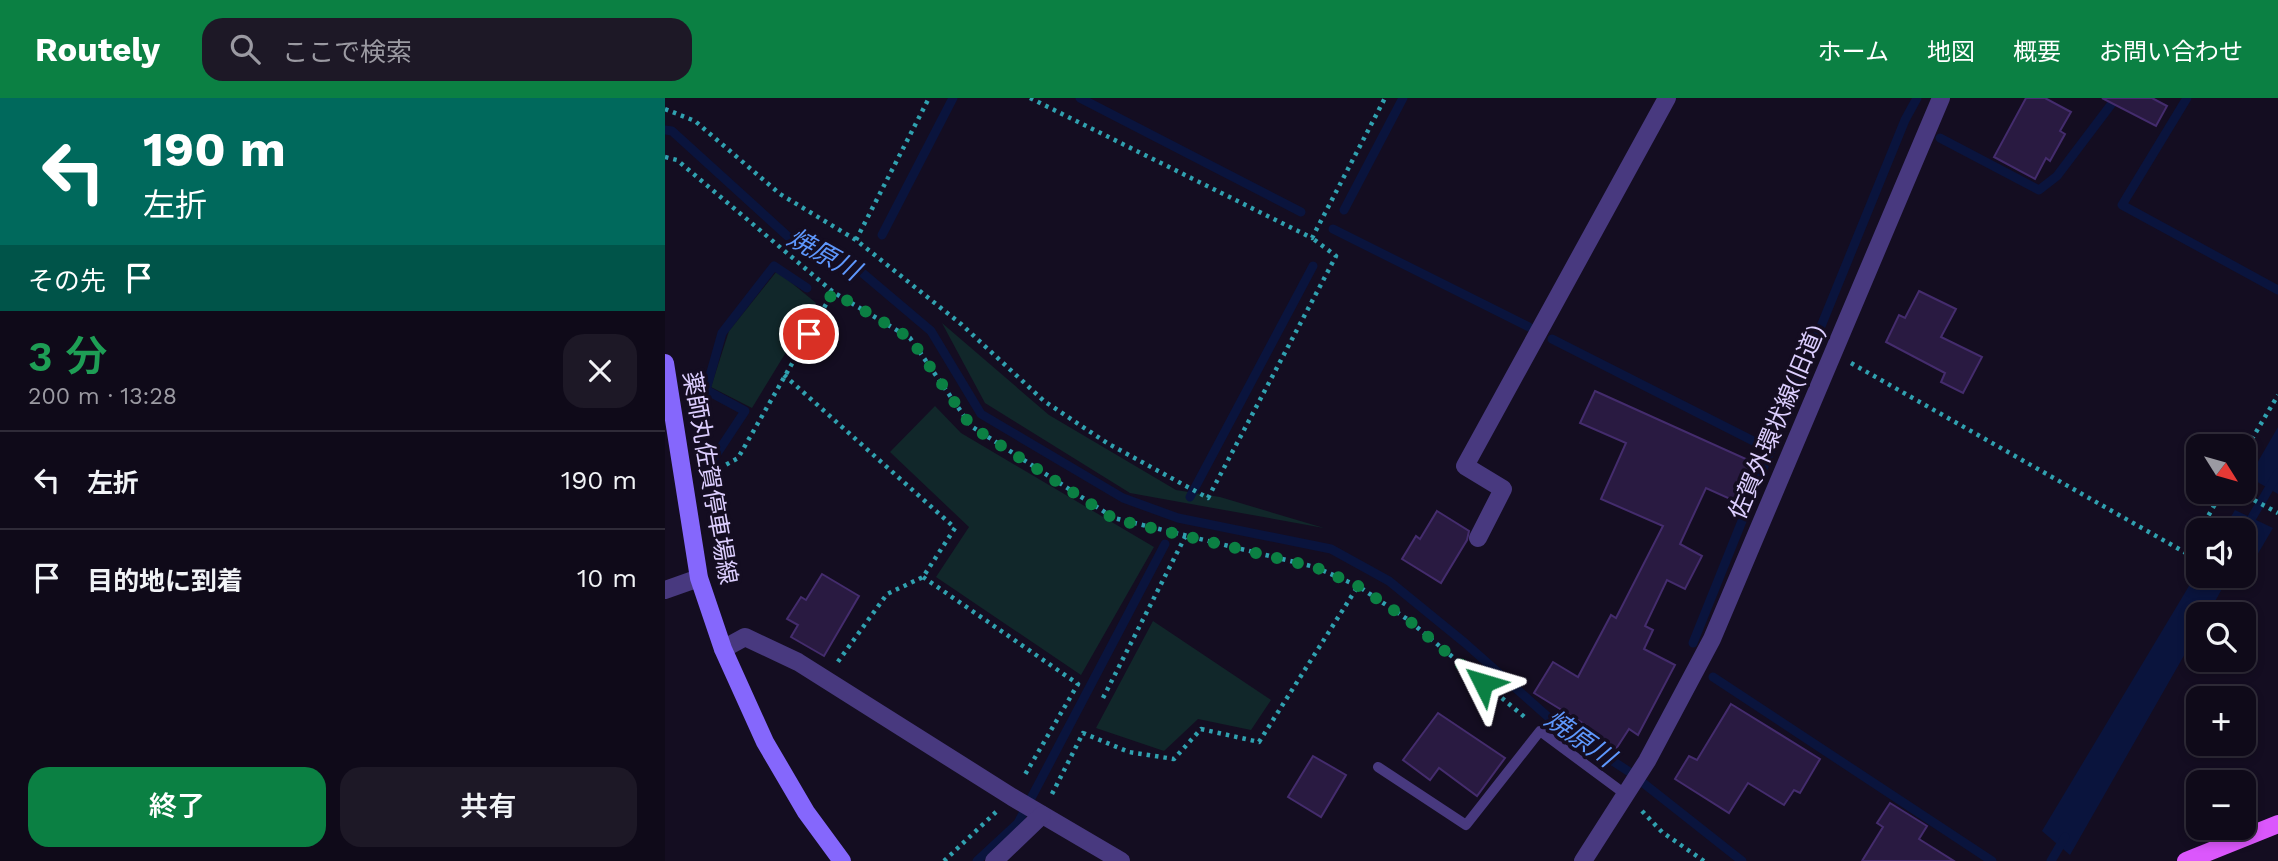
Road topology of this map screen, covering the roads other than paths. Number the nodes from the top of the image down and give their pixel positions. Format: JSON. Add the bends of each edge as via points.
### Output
{"nodes":[{"id":1,"x":1667,"y":98,"type":"edge"},
{"id":2,"x":1941,"y":98,"type":"edge"},
{"id":3,"x":665,"y":363,"type":"edge"},
{"id":4,"x":1478,"y":538,"type":"dead end"},
{"id":5,"x":699,"y":578,"type":"junction"},
{"id":6,"x":665,"y":590,"type":"edge"},
{"id":7,"x":723,"y":649,"type":"junction"},
{"id":8,"x":1378,"y":767,"type":"dead end"},
{"id":9,"x":1625,"y":794,"type":"junction"},
{"id":10,"x":1042,"y":815,"type":"junction"},
{"id":11,"x":2278,"y":824,"type":"edge"},
{"id":12,"x":842,"y":861,"type":"edge"},
{"id":13,"x":994,"y":861,"type":"edge"},
{"id":14,"x":1121,"y":861,"type":"edge"},
{"id":15,"x":1583,"y":861,"type":"edge"},
{"id":16,"x":2186,"y":861,"type":"edge"}],
"edges":[{"from":1,"to":4,"type":"street","via":[[1465,466],[1503,489]]},
{"from":2,"to":9,"type":"street","name":"佐賀外環状線(旧道)","via":[[1712,639]]},
{"from":3,"to":5,"type":"main road","name":"薬師丸佐賀停車場線"},
{"from":5,"to":6,"type":"street"},
{"from":5,"to":7,"type":"main road","name":"薬師丸佐賀停車場線"},
{"from":7,"to":10,"type":"street","via":[[745,637],[797,662]]},
{"from":7,"to":12,"type":"main road","name":"薬師丸佐賀停車場線","via":[[765,742],[806,812]]},
{"from":8,"to":9,"type":"lane","via":[[1466,825],[1540,731]]},
{"from":9,"to":15,"type":"street"},
{"from":10,"to":13,"type":"street"},
{"from":10,"to":14,"type":"street"},
{"from":11,"to":16,"type":"main road"}]}
